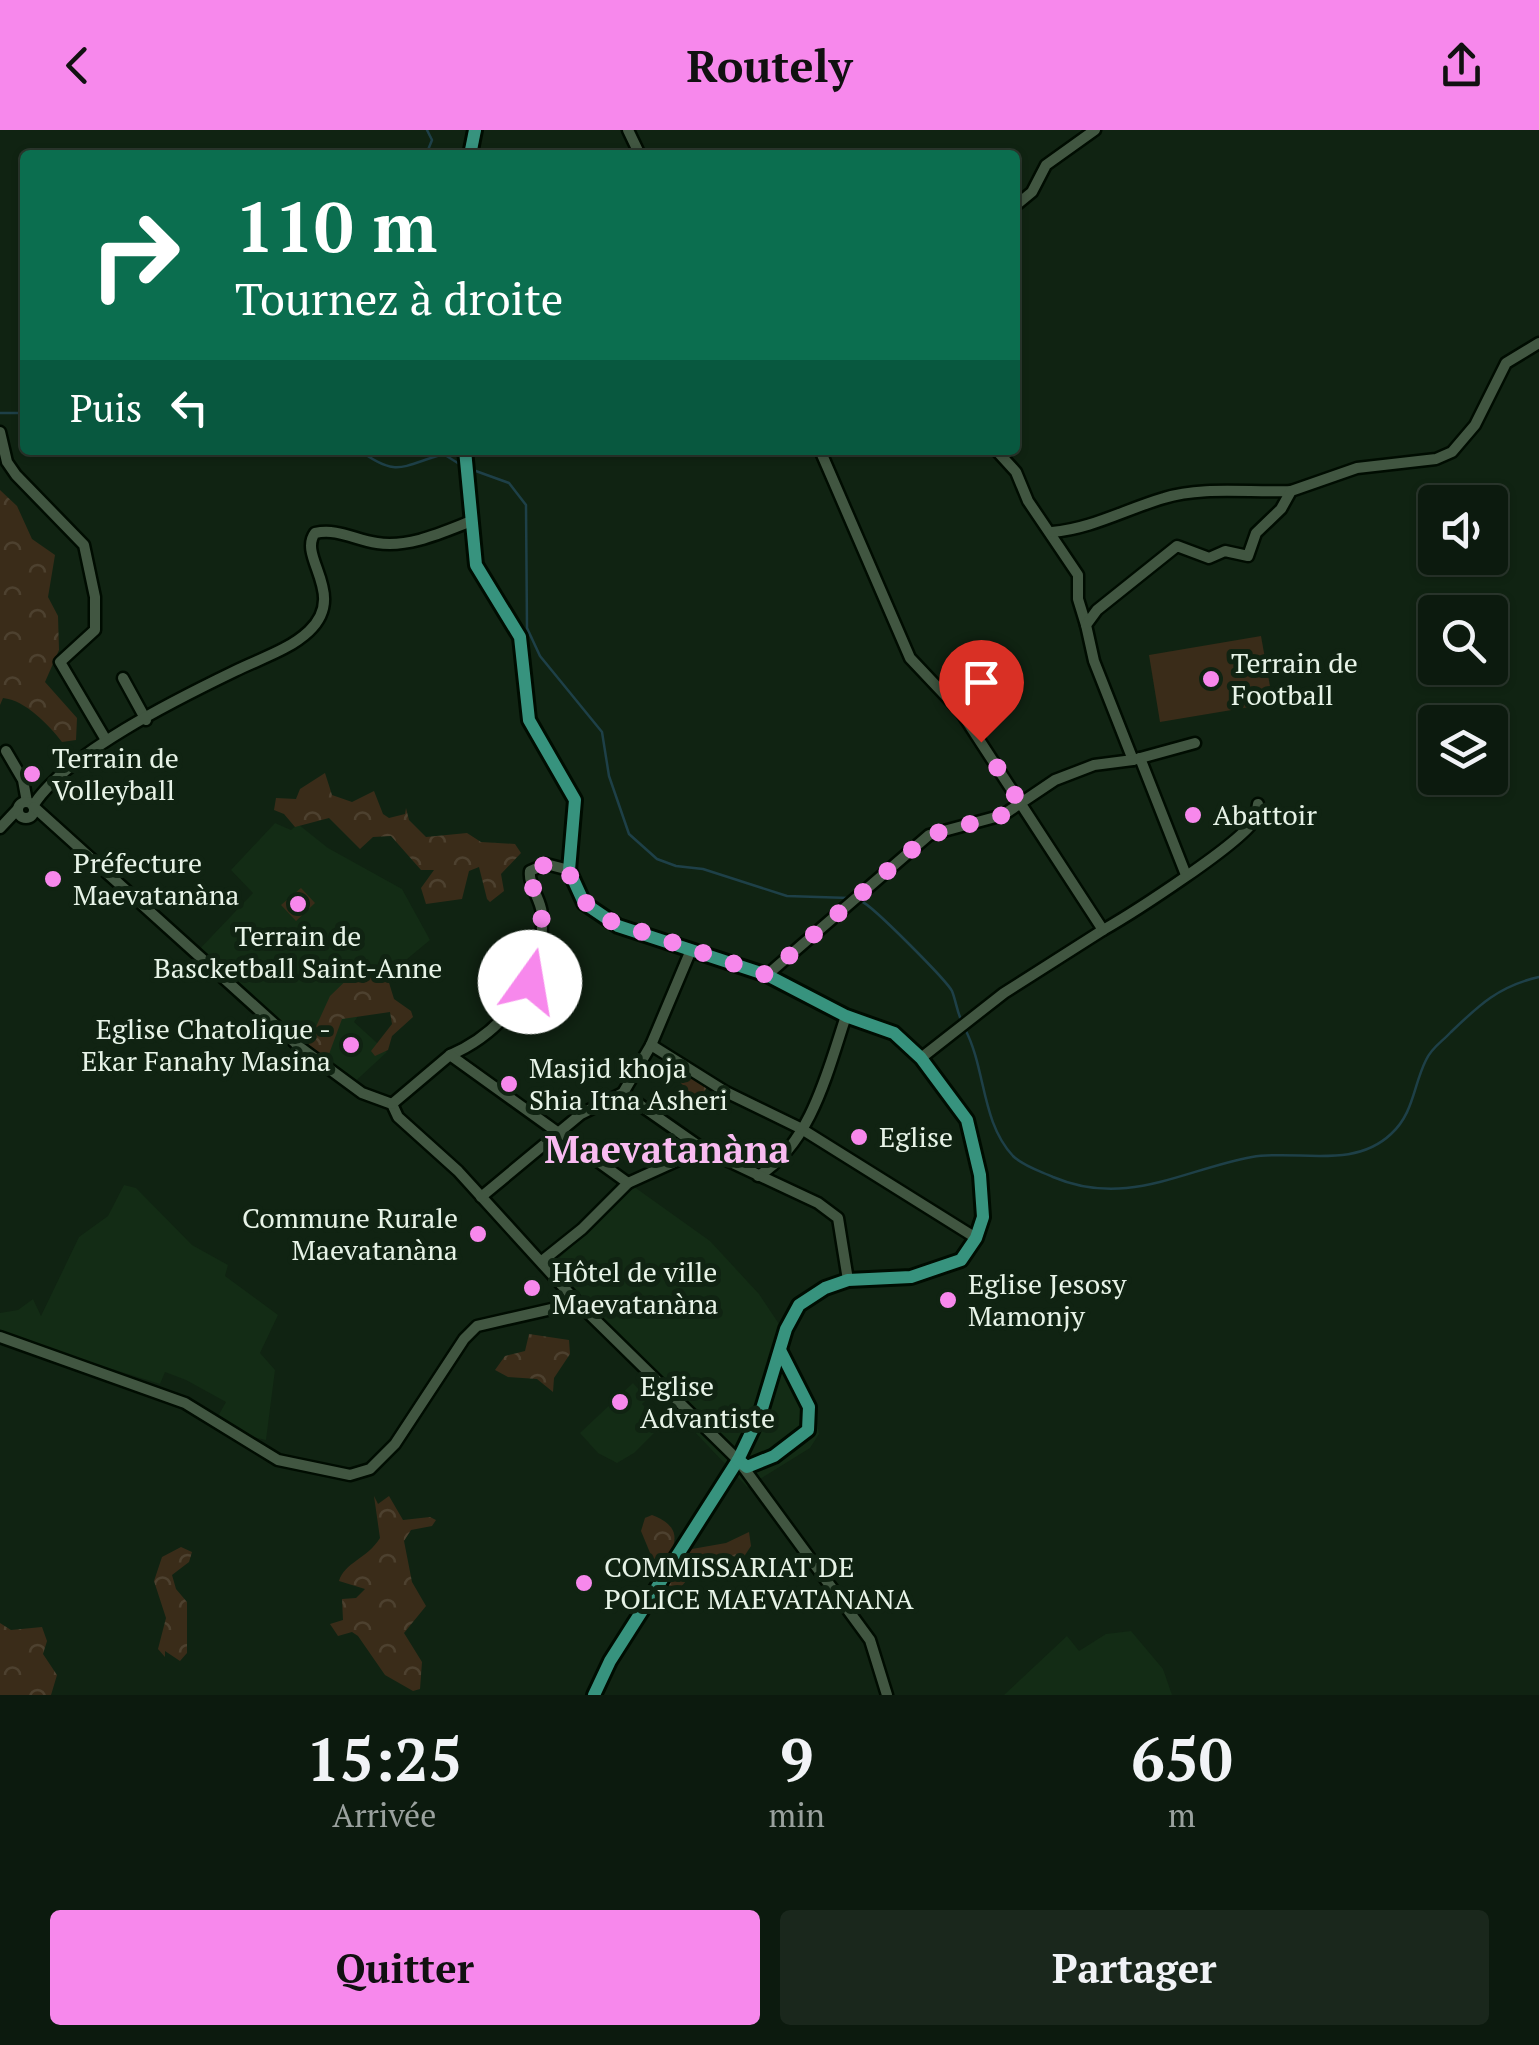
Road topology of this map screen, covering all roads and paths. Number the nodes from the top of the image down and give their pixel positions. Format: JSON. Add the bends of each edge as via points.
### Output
{"nodes":[{"id":1,"x":1095,"y":130,"type":"edge"},
{"id":2,"x":1020,"y":202,"type":"edge"},
{"id":3,"x":1539,"y":342,"type":"edge"},
{"id":4,"x":0,"y":432,"type":"edge"},
{"id":5,"x":465,"y":455,"type":"edge"},
{"id":6,"x":822,"y":455,"type":"edge"},
{"id":7,"x":1001,"y":455,"type":"edge"},
{"id":8,"x":1291,"y":491,"type":"junction"},
{"id":9,"x":469,"y":522,"type":"junction"},
{"id":10,"x":1052,"y":532,"type":"junction"},
{"id":11,"x":1086,"y":625,"type":"junction"},
{"id":12,"x":123,"y":678,"type":"dead end"},
{"id":13,"x":146,"y":720,"type":"junction"},
{"id":14,"x":106,"y":740,"type":"junction"},
{"id":15,"x":1196,"y":743,"type":"dead end"},
{"id":16,"x":6,"y":751,"type":"dead end"},
{"id":17,"x":1137,"y":759,"type":"junction"},
{"id":18,"x":1020,"y":803,"type":"junction"},
{"id":19,"x":1258,"y":804,"type":"dead end"},
{"id":20,"x":25,"y":810,"type":"junction"},
{"id":21,"x":569,"y":870,"type":"junction"},
{"id":22,"x":1186,"y":875,"type":"junction"},
{"id":23,"x":1103,"y":930,"type":"junction"},
{"id":24,"x":691,"y":950,"type":"junction"},
{"id":25,"x":767,"y":975,"type":"junction"},
{"id":26,"x":846,"y":1016,"type":"junction"},
{"id":27,"x":652,"y":1044,"type":"junction"},
{"id":28,"x":450,"y":1054,"type":"junction"},
{"id":29,"x":921,"y":1058,"type":"junction"},
{"id":30,"x":624,"y":1093,"type":"junction"},
{"id":31,"x":392,"y":1104,"type":"junction"},
{"id":32,"x":800,"y":1128,"type":"junction"},
{"id":33,"x":557,"y":1136,"type":"junction"},
{"id":34,"x":703,"y":1149,"type":"junction"},
{"id":35,"x":758,"y":1176,"type":"junction"},
{"id":36,"x":628,"y":1183,"type":"junction"},
{"id":37,"x":481,"y":1197,"type":"junction"},
{"id":38,"x":976,"y":1238,"type":"junction"},
{"id":39,"x":542,"y":1261,"type":"junction"},
{"id":40,"x":848,"y":1280,"type":"junction"},
{"id":41,"x":578,"y":1303,"type":"junction"},
{"id":42,"x":0,"y":1337,"type":"edge"},
{"id":43,"x":781,"y":1352,"type":"junction"},
{"id":44,"x":738,"y":1460,"type":"junction"},
{"id":45,"x":594,"y":1695,"type":"edge"},
{"id":46,"x":887,"y":1695,"type":"edge"}],
"edges":[{"from":1,"to":2,"type":"street","via":[[1046,165]]},
{"from":3,"to":8,"type":"street","via":[[1506,363],[1475,425],[1452,452],[1357,468]]},
{"from":4,"to":14,"type":"street","via":[[16,476],[84,544],[96,596],[94,630],[60,662]]},
{"from":5,"to":9,"type":"main road"},
{"from":6,"to":18,"type":"street","via":[[910,658],[961,712]]},
{"from":7,"to":10,"type":"street"},
{"from":8,"to":10,"type":"street","via":[[1166,497],[1083,530]]},
{"from":8,"to":11,"type":"street","via":[[1256,533],[1248,556],[1224,551],[1209,558],[1178,546]]},
{"from":9,"to":13,"type":"street","via":[[389,544],[315,533],[311,550],[325,589],[314,626]]},
{"from":9,"to":21,"type":"main road","via":[[476,565],[520,637],[528,720],[575,800]]},
{"from":10,"to":11,"type":"street","via":[[1078,576]]},
{"from":11,"to":17,"type":"street","via":[[1094,662]]},
{"from":12,"to":13,"type":"street"},
{"from":13,"to":14,"type":"street"},
{"from":14,"to":20,"type":"street"},
{"from":15,"to":17,"type":"street"},
{"from":16,"to":20,"type":"street","via":[[24,789]]},
{"from":17,"to":18,"type":"street","via":[[1094,765]]},
{"from":17,"to":22,"type":"street"},
{"from":18,"to":23,"type":"street"},
{"from":18,"to":25,"type":"street","via":[[1003,815],[929,835]]},
{"from":19,"to":22,"type":"street","via":[[1255,820]]},
{"from":20,"to":31,"type":"street","via":[[56,824],[300,1048],[362,1093]]},
{"from":21,"to":24,"type":"main road","via":[[596,916]]},
{"from":21,"to":28,"type":"street","via":[[546,864],[530,871],[542,912],[530,982],[484,1033]]},
{"from":22,"to":23,"type":"street"},
{"from":23,"to":29,"type":"street"},
{"from":24,"to":25,"type":"main road"},
{"from":24,"to":27,"type":"street"},
{"from":25,"to":26,"type":"main road"},
{"from":26,"to":29,"type":"main road","via":[[894,1033]]},
{"from":26,"to":32,"type":"street"},
{"from":27,"to":30,"type":"street"},
{"from":27,"to":32,"type":"street","via":[[726,1092]]},
{"from":28,"to":31,"type":"street"},
{"from":28,"to":33,"type":"street"},
{"from":29,"to":38,"type":"main road","via":[[967,1120],[980,1175],[983,1217]]},
{"from":30,"to":33,"type":"street","via":[[581,1114]]},
{"from":30,"to":34,"type":"street"},
{"from":31,"to":37,"type":"street"},
{"from":32,"to":35,"type":"street"},
{"from":32,"to":38,"type":"street"},
{"from":33,"to":36,"type":"street"},
{"from":33,"to":37,"type":"street"},
{"from":34,"to":35,"type":"street"},
{"from":34,"to":36,"type":"street"},
{"from":35,"to":40,"type":"street","via":[[838,1218]]},
{"from":36,"to":39,"type":"street"},
{"from":37,"to":39,"type":"street"},
{"from":38,"to":40,"type":"main road","via":[[946,1268]]},
{"from":39,"to":41,"type":"street"},
{"from":40,"to":43,"type":"main road","via":[[800,1305]]},
{"from":41,"to":42,"type":"street","via":[[477,1326],[396,1444],[370,1469],[350,1475],[278,1460],[185,1403]]},
{"from":41,"to":44,"type":"street"},
{"from":43,"to":44,"type":"main road"},
{"from":43,"to":44,"type":"main road","via":[[805,1396],[808,1430],[766,1460],[746,1467]]},
{"from":44,"to":45,"type":"main road"},
{"from":44,"to":46,"type":"street","via":[[870,1640]]}]}
